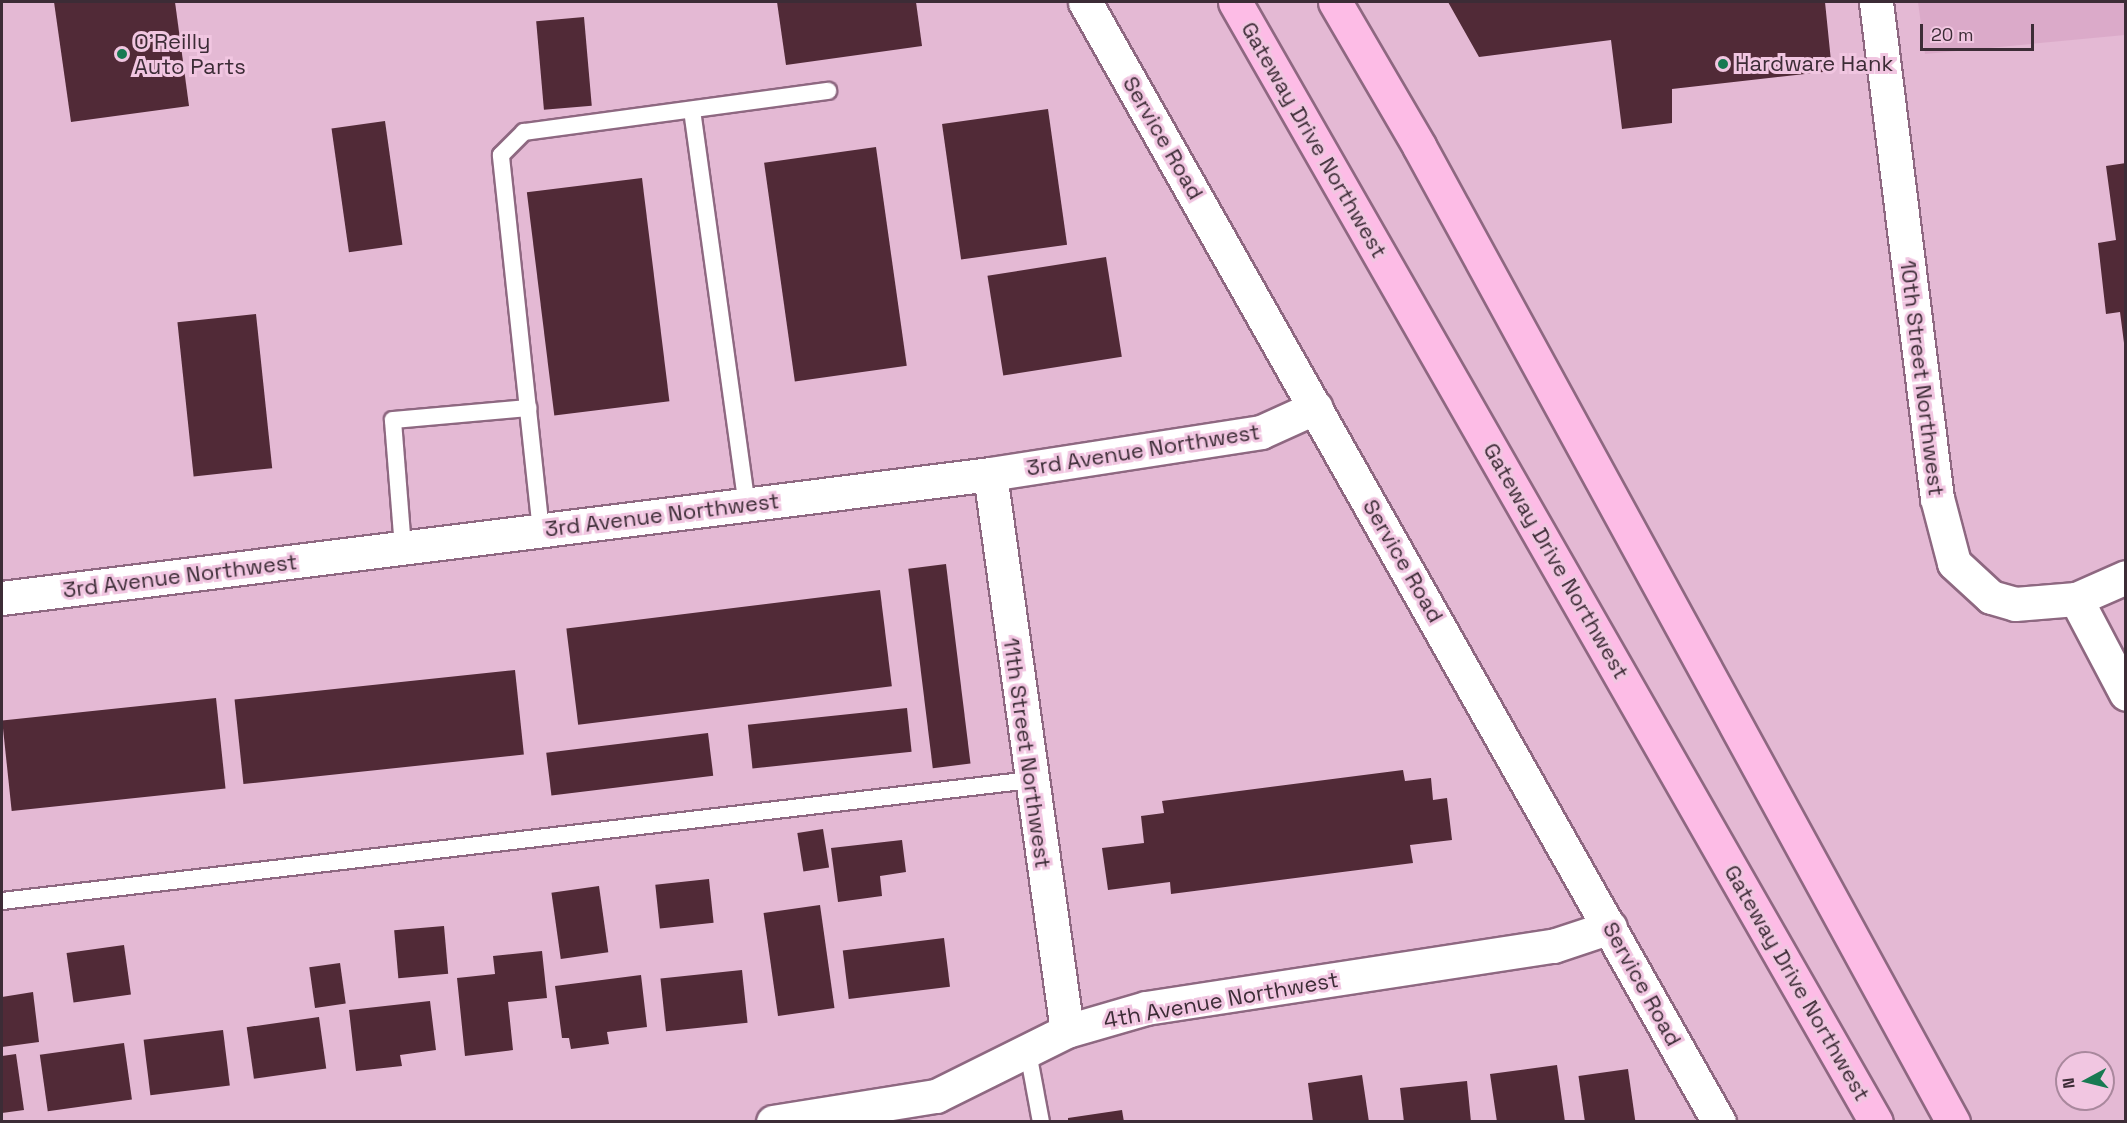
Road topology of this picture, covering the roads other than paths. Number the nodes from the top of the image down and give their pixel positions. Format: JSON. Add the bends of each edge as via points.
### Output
{"nodes":[{"id":1,"x":1085,"y":2,"type":"edge"},
{"id":2,"x":1235,"y":2,"type":"edge"},
{"id":3,"x":1335,"y":2,"type":"edge"},
{"id":4,"x":1876,"y":2,"type":"edge"},
{"id":5,"x":828,"y":91,"type":"dead end"},
{"id":6,"x":693,"y":110,"type":"junction"},
{"id":7,"x":1316,"y":407,"type":"junction"},
{"id":8,"x":528,"y":408,"type":"junction"},
{"id":9,"x":990,"y":474,"type":"junction"},
{"id":10,"x":747,"y":504,"type":"junction"},
{"id":11,"x":541,"y":531,"type":"junction"},
{"id":12,"x":403,"y":548,"type":"junction"},
{"id":13,"x":2126,"y":577,"type":"edge"},
{"id":14,"x":2,"y":598,"type":"edge"},
{"id":15,"x":2076,"y":599,"type":"junction"},
{"id":16,"x":2126,"y":694,"type":"edge"},
{"id":17,"x":1030,"y":780,"type":"junction"},
{"id":18,"x":2,"y":901,"type":"edge"},
{"id":19,"x":1610,"y":927,"type":"junction"},
{"id":20,"x":1066,"y":1031,"type":"junction"},
{"id":21,"x":1028,"y":1052,"type":"junction"},
{"id":22,"x":773,"y":1122,"type":"edge"},
{"id":23,"x":1041,"y":1122,"type":"edge"},
{"id":24,"x":1719,"y":1122,"type":"edge"},
{"id":25,"x":1876,"y":1122,"type":"edge"},
{"id":26,"x":1953,"y":1122,"type":"edge"}],
"edges":[{"from":1,"to":7,"type":"street","name":"Service Road"},
{"from":2,"to":25,"type":"highway","name":"Gateway Drive Northwest"},
{"from":3,"to":26,"type":"highway","via":[[1419,146]]},
{"from":4,"to":15,"type":"street","name":"10th Street Northwest","via":[[1944,537],[1954,563],[1991,597],[2041,606]]},
{"from":5,"to":6,"type":"lane"},
{"from":6,"to":8,"type":"lane","via":[[524,132],[501,155]]},
{"from":6,"to":10,"type":"lane"},
{"from":7,"to":9,"type":"street","name":"3rd Avenue Northwest","via":[[1261,432]]},
{"from":7,"to":19,"type":"street","name":"Service Road"},
{"from":8,"to":11,"type":"lane"},
{"from":8,"to":12,"type":"lane","via":[[393,420]]},
{"from":9,"to":10,"type":"street","name":"3rd Avenue Northwest"},
{"from":9,"to":17,"type":"street","name":"11th Street Northwest"},
{"from":10,"to":11,"type":"street","name":"3rd Avenue Northwest"},
{"from":11,"to":12,"type":"street","name":"3rd Avenue Northwest"},
{"from":12,"to":14,"type":"street","name":"3rd Avenue Northwest"},
{"from":13,"to":15,"type":"street","name":"10th Street Northwest"},
{"from":15,"to":16,"type":"street"},
{"from":17,"to":18,"type":"lane"},
{"from":17,"to":20,"type":"street","name":"11th Street Northwest"},
{"from":19,"to":20,"type":"street","name":"4th Avenue Northwest","via":[[1553,946],[1146,1008]]},
{"from":19,"to":24,"type":"street","name":"Service Road"},
{"from":20,"to":21,"type":"street","name":"4th Avenue Northwest"},
{"from":21,"to":22,"type":"street","name":"4th Avenue Northwest","via":[[936,1096]]},
{"from":21,"to":23,"type":"lane"}]}
